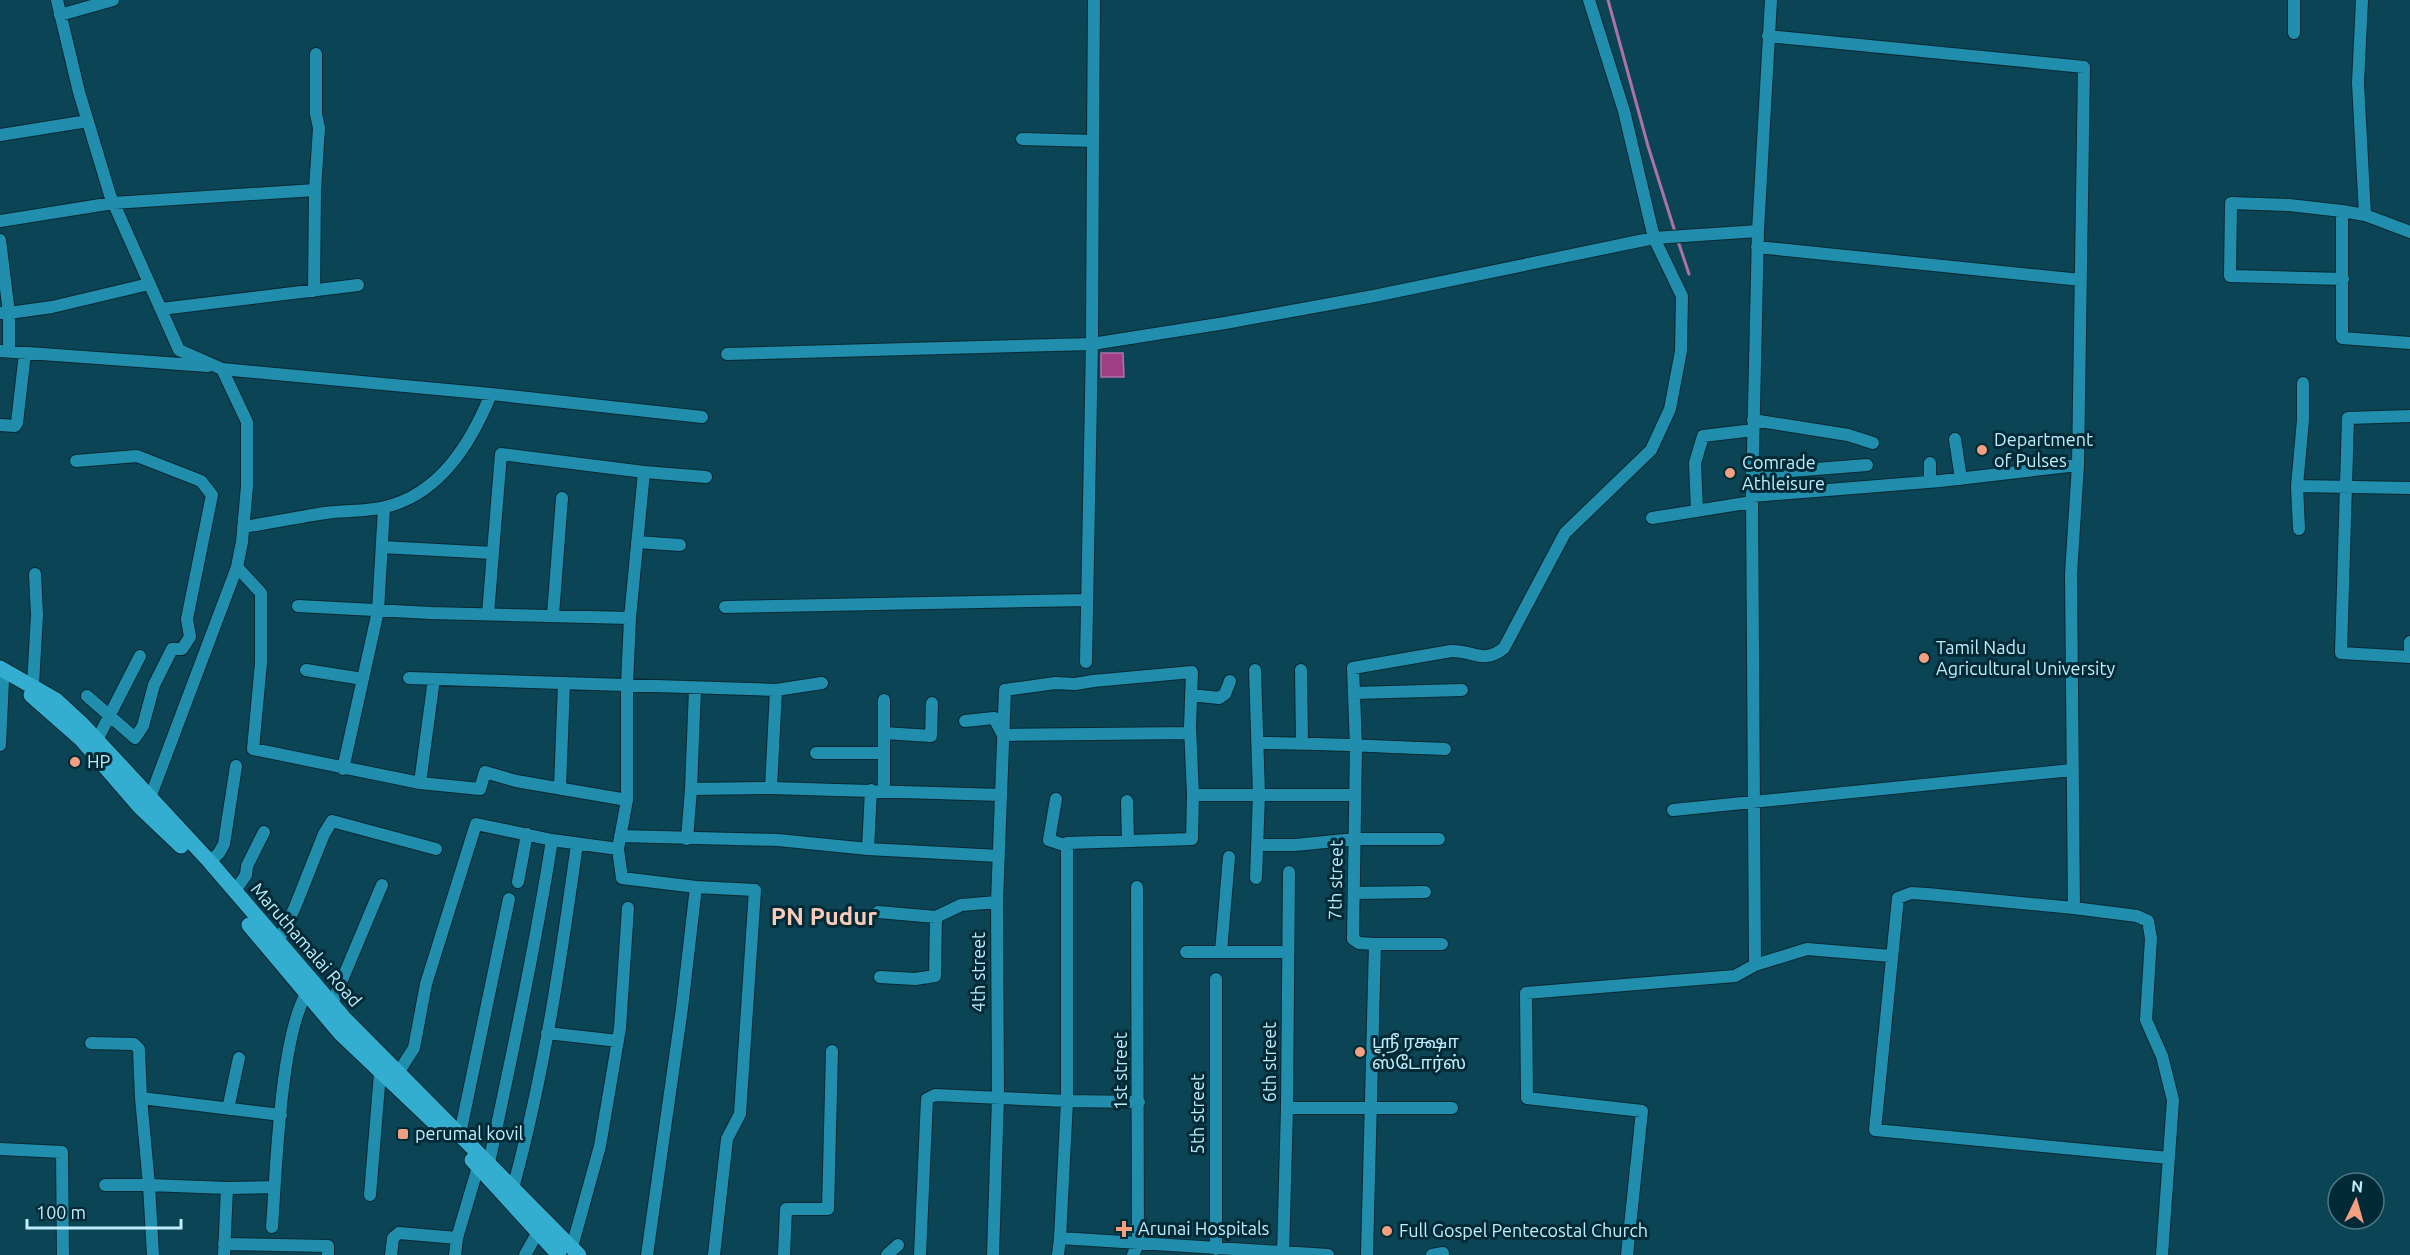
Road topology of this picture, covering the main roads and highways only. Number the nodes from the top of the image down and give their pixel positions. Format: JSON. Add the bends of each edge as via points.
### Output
{"nodes":[{"id":1,"x":1,"y":676,"type":"edge"},
{"id":2,"x":145,"y":802,"type":"junction"},
{"id":3,"x":310,"y":988,"type":"junction"},
{"id":4,"x":483,"y":1165,"type":"junction"},
{"id":5,"x":570,"y":1252,"type":"edge"}],
"edges":[{"from":1,"to":2,"type":"main road","name":"Maruthamalai Road","via":[[56,714]]},
{"from":1,"to":2,"type":"main road","name":"Maruthamalai Road","via":[[33,685],[56,700],[97,740]]},
{"from":2,"to":3,"type":"main road","name":"Maruthamalai Road"},
{"from":2,"to":3,"type":"main road","name":"Maruthamalai Road","via":[[210,862],[278,942]]},
{"from":3,"to":4,"type":"main road","name":"Maruthamalai Road","via":[[332,1004],[460,1134]]},
{"from":3,"to":4,"type":"main road","name":"Maruthamalai Road","via":[[340,1033]]},
{"from":4,"to":5,"type":"main road","name":"Maruthamalai Road","via":[[513,1188]]},
{"from":4,"to":5,"type":"main road","name":"Maruthamalai Road","via":[[538,1232]]}]}
